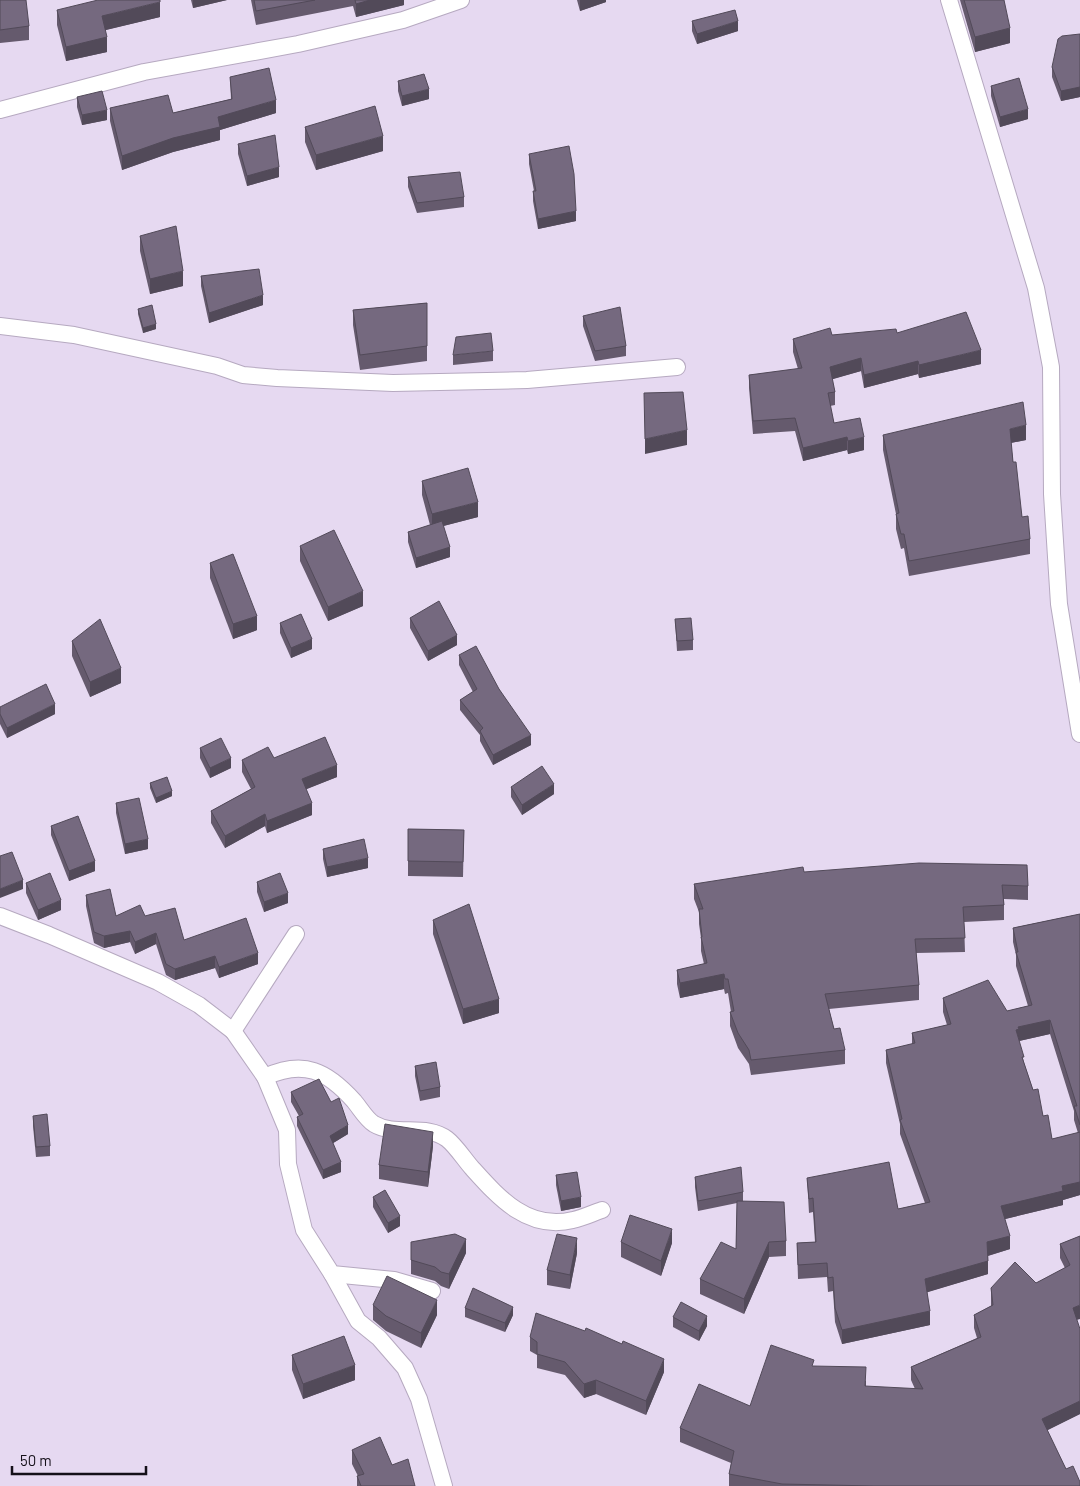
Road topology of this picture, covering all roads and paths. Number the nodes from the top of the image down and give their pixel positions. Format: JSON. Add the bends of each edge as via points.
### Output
{"nodes":[{"id":1,"x":461,"y":0,"type":"edge"},
{"id":2,"x":949,"y":0,"type":"edge"},
{"id":3,"x":0,"y":110,"type":"edge"},
{"id":4,"x":0,"y":326,"type":"edge"},
{"id":5,"x":677,"y":366,"type":"dead end"},
{"id":6,"x":1080,"y":734,"type":"edge"},
{"id":7,"x":0,"y":916,"type":"edge"},
{"id":8,"x":296,"y":934,"type":"dead end"},
{"id":9,"x":233,"y":1031,"type":"junction"},
{"id":10,"x":265,"y":1077,"type":"junction"},
{"id":11,"x":602,"y":1210,"type":"dead end"},
{"id":12,"x":332,"y":1274,"type":"junction"},
{"id":13,"x":432,"y":1291,"type":"dead end"},
{"id":14,"x":444,"y":1486,"type":"edge"}],
"edges":[{"from":1,"to":3,"type":"street","via":[[402,20],[298,44],[144,72]]},
{"from":2,"to":6,"type":"street","via":[[1036,288],[1051,367],[1052,494],[1059,595]]},
{"from":4,"to":5,"type":"street","via":[[74,335],[217,366],[243,375],[277,378],[392,383],[527,380]]},
{"from":7,"to":9,"type":"street","via":[[158,982],[199,1005]]},
{"from":8,"to":9,"type":"street"},
{"from":9,"to":10,"type":"street"},
{"from":10,"to":11,"type":"street","via":[[281,1070],[300,1068],[324,1074],[335,1081],[373,1124],[397,1130],[432,1132],[447,1139],[504,1202],[528,1218],[573,1221]]},
{"from":10,"to":12,"type":"street","via":[[287,1130],[288,1164],[304,1230]]},
{"from":12,"to":13,"type":"street","via":[[394,1280]]},
{"from":12,"to":14,"type":"street","via":[[358,1321],[379,1338],[405,1368],[419,1399]]}]}
